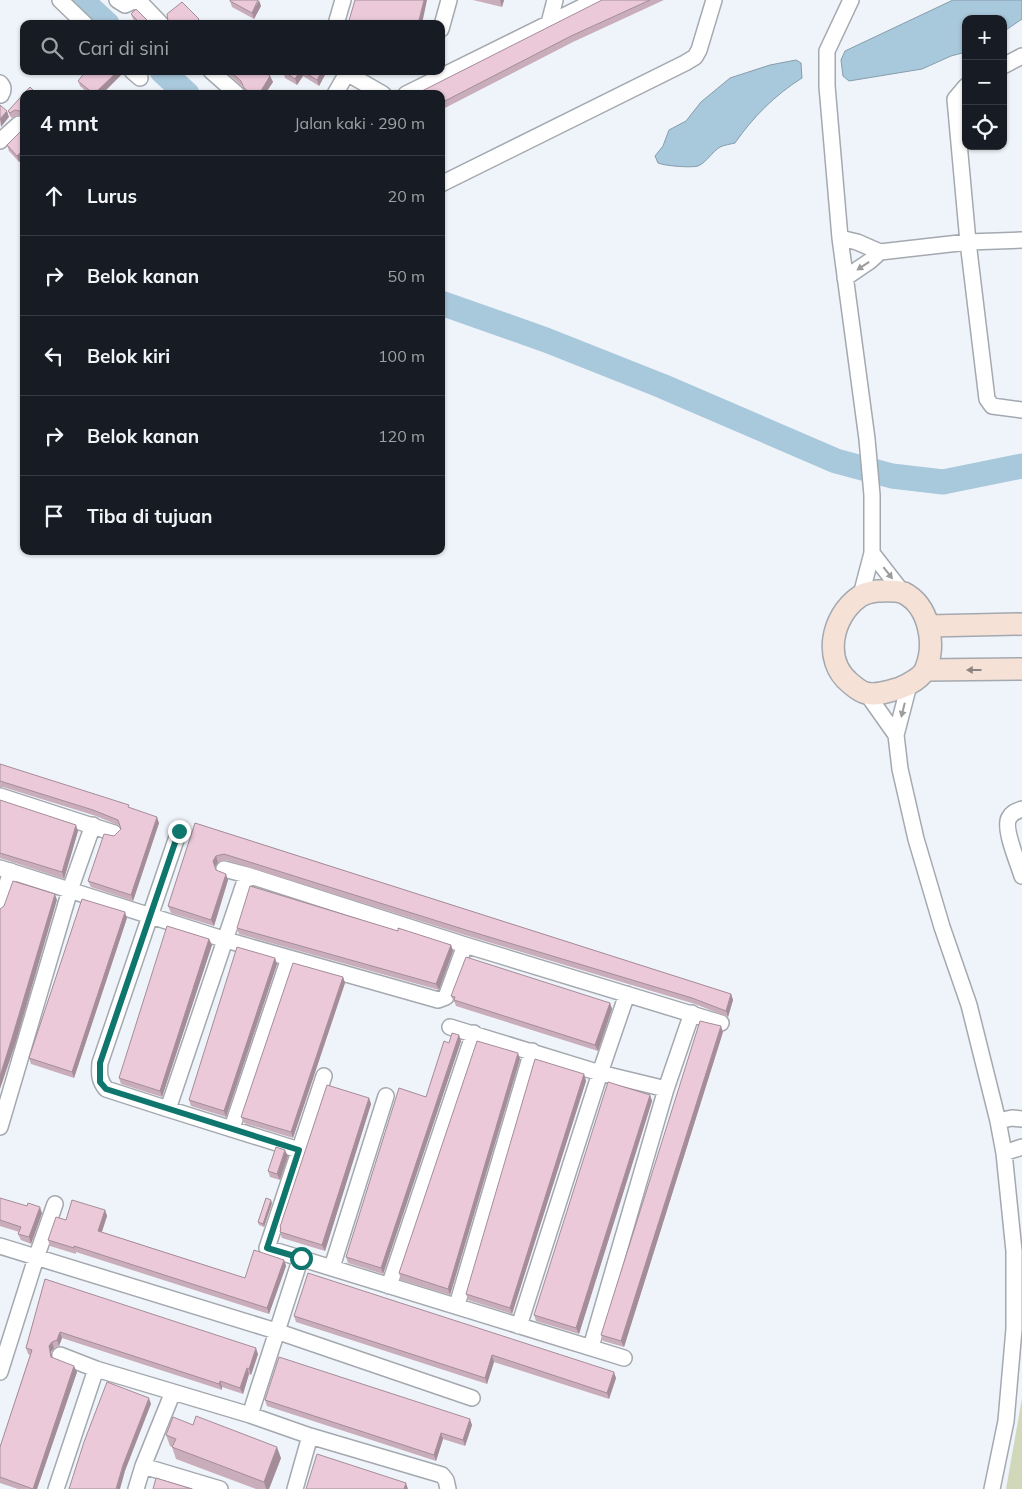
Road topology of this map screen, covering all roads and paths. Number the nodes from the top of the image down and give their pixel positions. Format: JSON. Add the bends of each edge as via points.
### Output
{"nodes":[{"id":1,"x":60,"y":0,"type":"edge"},
{"id":2,"x":117,"y":0,"type":"edge"},
{"id":3,"x":137,"y":0,"type":"edge"},
{"id":4,"x":343,"y":0,"type":"edge"},
{"id":5,"x":449,"y":0,"type":"edge"},
{"id":6,"x":555,"y":0,"type":"edge"},
{"id":7,"x":596,"y":0,"type":"edge"},
{"id":8,"x":714,"y":0,"type":"edge"},
{"id":9,"x":851,"y":0,"type":"edge"},
{"id":10,"x":81,"y":20,"type":"edge"},
{"id":11,"x":157,"y":20,"type":"edge"},
{"id":12,"x":337,"y":20,"type":"edge"},
{"id":13,"x":443,"y":20,"type":"edge"},
{"id":14,"x":549,"y":23,"type":"junction"},
{"id":15,"x":1022,"y":56,"type":"edge"},
{"id":16,"x":1007,"y":64,"type":"edge"},
{"id":17,"x":445,"y":69,"type":"edge"},
{"id":18,"x":216,"y":75,"type":"edge"},
{"id":19,"x":344,"y":75,"type":"edge"},
{"id":20,"x":350,"y":75,"type":"edge"},
{"id":21,"x":428,"y":77,"type":"edge"},
{"id":22,"x":232,"y":90,"type":"edge"},
{"id":23,"x":337,"y":90,"type":"edge"},
{"id":24,"x":376,"y":90,"type":"edge"},
{"id":25,"x":411,"y":90,"type":"edge"},
{"id":26,"x":962,"y":91,"type":"edge"},
{"id":27,"x":20,"y":126,"type":"edge"},
{"id":28,"x":0,"y":141,"type":"edge"},
{"id":29,"x":445,"y":182,"type":"edge"},
{"id":30,"x":840,"y":238,"type":"junction"},
{"id":31,"x":1022,"y":240,"type":"edge"},
{"id":32,"x":968,"y":242,"type":"junction"},
{"id":33,"x":880,"y":252,"type":"junction"},
{"id":34,"x":845,"y":278,"type":"junction"},
{"id":35,"x":1022,"y":410,"type":"edge"},
{"id":36,"x":872,"y":553,"type":"junction"},
{"id":37,"x":903,"y":593,"type":"junction"},
{"id":38,"x":860,"y":595,"type":"junction"},
{"id":39,"x":1022,"y":624,"type":"edge"},
{"id":40,"x":928,"y":626,"type":"junction"},
{"id":41,"x":1022,"y":669,"type":"edge"},
{"id":42,"x":926,"y":670,"type":"junction"},
{"id":43,"x":909,"y":685,"type":"junction"},
{"id":44,"x":867,"y":694,"type":"junction"},
{"id":45,"x":896,"y":734,"type":"junction"},
{"id":46,"x":0,"y":796,"type":"edge"},
{"id":47,"x":1022,"y":809,"type":"edge"},
{"id":48,"x":93,"y":825,"type":"junction"},
{"id":49,"x":179,"y":831,"type":"dead end"},
{"id":50,"x":114,"y":833,"type":"edge"},
{"id":51,"x":6,"y":869,"type":"edge"},
{"id":52,"x":224,"y":869,"type":"dead end"},
{"id":53,"x":247,"y":875,"type":"junction"},
{"id":54,"x":1022,"y":876,"type":"edge"},
{"id":55,"x":70,"y":890,"type":"junction"},
{"id":56,"x":0,"y":906,"type":"edge"},
{"id":57,"x":149,"y":915,"type":"junction"},
{"id":58,"x":226,"y":940,"type":"junction"},
{"id":59,"x":465,"y":944,"type":"junction"},
{"id":60,"x":289,"y":958,"type":"junction"},
{"id":61,"x":627,"y":994,"type":"junction"},
{"id":62,"x":692,"y":1013,"type":"junction"},
{"id":63,"x":721,"y":1023,"type":"dead end"},
{"id":64,"x":450,"y":1027,"type":"dead end"},
{"id":65,"x":474,"y":1034,"type":"junction"},
{"id":66,"x":532,"y":1051,"type":"junction"},
{"id":67,"x":600,"y":1073,"type":"junction"},
{"id":68,"x":324,"y":1076,"type":"dead end"},
{"id":69,"x":666,"y":1089,"type":"junction"},
{"id":70,"x":386,"y":1096,"type":"dead end"},
{"id":71,"x":168,"y":1109,"type":"junction"},
{"id":72,"x":1022,"y":1119,"type":"edge"},
{"id":73,"x":998,"y":1121,"type":"junction"},
{"id":74,"x":0,"y":1128,"type":"edge"},
{"id":75,"x":232,"y":1128,"type":"junction"},
{"id":76,"x":1022,"y":1146,"type":"edge"},
{"id":77,"x":299,"y":1150,"type":"junction"},
{"id":78,"x":1004,"y":1152,"type":"junction"},
{"id":79,"x":56,"y":1204,"type":"dead end"},
{"id":80,"x":0,"y":1246,"type":"edge"},
{"id":81,"x":36,"y":1258,"type":"junction"},
{"id":82,"x":301,"y":1258,"type":"junction"},
{"id":83,"x":332,"y":1267,"type":"junction"},
{"id":84,"x":389,"y":1286,"type":"junction"},
{"id":85,"x":457,"y":1305,"type":"junction"},
{"id":86,"x":519,"y":1326,"type":"junction"},
{"id":87,"x":276,"y":1331,"type":"junction"},
{"id":88,"x":591,"y":1347,"type":"junction"},
{"id":89,"x":60,"y":1355,"type":"dead end"},
{"id":90,"x":624,"y":1358,"type":"dead end"},
{"id":91,"x":96,"y":1369,"type":"junction"},
{"id":92,"x":0,"y":1372,"type":"edge"},
{"id":93,"x":173,"y":1392,"type":"junction"},
{"id":94,"x":472,"y":1398,"type":"dead end"},
{"id":95,"x":250,"y":1415,"type":"junction"},
{"id":96,"x":310,"y":1436,"type":"junction"},
{"id":97,"x":143,"y":1466,"type":"junction"},
{"id":98,"x":56,"y":1489,"type":"edge"},
{"id":99,"x":136,"y":1489,"type":"edge"},
{"id":100,"x":217,"y":1489,"type":"edge"},
{"id":101,"x":295,"y":1489,"type":"edge"},
{"id":102,"x":448,"y":1489,"type":"edge"},
{"id":103,"x":992,"y":1489,"type":"edge"}],
"edges":[{"from":1,"to":10,"type":"street"},
{"from":2,"to":3,"type":"street","via":[[129,5]]},
{"from":3,"to":11,"type":"street"},
{"from":4,"to":12,"type":"street"},
{"from":5,"to":13,"type":"street"},
{"from":6,"to":14,"type":"street"},
{"from":7,"to":14,"type":"street"},
{"from":8,"to":29,"type":"street","via":[[695,57]]},
{"from":9,"to":30,"type":"street","via":[[828,51],[827,86]]},
{"from":14,"to":17,"type":"street"},
{"from":15,"to":16,"type":"street"},
{"from":18,"to":22,"type":"street"},
{"from":19,"to":23,"type":"street"},
{"from":20,"to":24,"type":"street"},
{"from":21,"to":25,"type":"street"},
{"from":26,"to":32,"type":"street","via":[[955,99]]},
{"from":27,"to":28,"type":"street","via":[[18,124]]},
{"from":30,"to":33,"type":"street"},
{"from":30,"to":34,"type":"street"},
{"from":31,"to":32,"type":"street"},
{"from":32,"to":33,"type":"street"},
{"from":32,"to":35,"type":"street","via":[[987,399],[992,406]]},
{"from":33,"to":34,"type":"street","one_way":true},
{"from":34,"to":36,"type":"street","via":[[867,439],[872,495]]},
{"from":36,"to":37,"type":"street","one_way":true},
{"from":36,"to":38,"type":"street"},
{"from":37,"to":38,"type":"street","via":[[877,591]]},
{"from":37,"to":40,"type":"street","via":[[918,605]]},
{"from":38,"to":44,"type":"street","via":[[835,628],[833,646],[836,664],[846,680]]},
{"from":39,"to":40,"type":"street"},
{"from":40,"to":42,"type":"street","via":[[932,644]]},
{"from":41,"to":42,"type":"street","one_way":true},
{"from":42,"to":43,"type":"street"},
{"from":43,"to":44,"type":"street"},
{"from":43,"to":45,"type":"street","one_way":true},
{"from":44,"to":45,"type":"street"},
{"from":45,"to":73,"type":"street","via":[[916,839],[969,1005]]},
{"from":46,"to":48,"type":"street"},
{"from":47,"to":54,"type":"street","via":[[1012,813],[1007,828]]},
{"from":48,"to":50,"type":"street"},
{"from":48,"to":55,"type":"street"},
{"from":49,"to":57,"type":"street"},
{"from":51,"to":55,"type":"street"},
{"from":51,"to":56,"type":"street"},
{"from":52,"to":53,"type":"street"},
{"from":53,"to":58,"type":"street"},
{"from":53,"to":59,"type":"street"},
{"from":55,"to":57,"type":"street"},
{"from":55,"to":74,"type":"street"},
{"from":57,"to":58,"type":"street"},
{"from":57,"to":71,"type":"street","via":[[100,1063],[99,1075],[106,1089]]},
{"from":58,"to":60,"type":"street"},
{"from":58,"to":71,"type":"street"},
{"from":59,"to":60,"type":"street","via":[[446,997],[438,1000]]},
{"from":59,"to":61,"type":"street"},
{"from":60,"to":75,"type":"street"},
{"from":61,"to":62,"type":"street"},
{"from":61,"to":67,"type":"street"},
{"from":62,"to":63,"type":"street"},
{"from":62,"to":69,"type":"street"},
{"from":64,"to":65,"type":"street"},
{"from":65,"to":66,"type":"street"},
{"from":65,"to":84,"type":"street"},
{"from":66,"to":67,"type":"street"},
{"from":66,"to":85,"type":"street"},
{"from":67,"to":69,"type":"street"},
{"from":67,"to":86,"type":"street"},
{"from":68,"to":77,"type":"street"},
{"from":69,"to":88,"type":"street"},
{"from":70,"to":83,"type":"street"},
{"from":71,"to":75,"type":"street"},
{"from":72,"to":73,"type":"street"},
{"from":73,"to":78,"type":"street"},
{"from":75,"to":77,"type":"street"},
{"from":76,"to":78,"type":"street"},
{"from":77,"to":82,"type":"street","via":[[267,1248]]},
{"from":78,"to":103,"type":"street","via":[[1014,1250],[1014,1329],[1006,1421]]},
{"from":79,"to":81,"type":"street"},
{"from":80,"to":81,"type":"street"},
{"from":81,"to":87,"type":"street"},
{"from":81,"to":92,"type":"street"},
{"from":82,"to":83,"type":"street"},
{"from":82,"to":87,"type":"street"},
{"from":83,"to":84,"type":"street"},
{"from":84,"to":85,"type":"street"},
{"from":85,"to":86,"type":"street"},
{"from":86,"to":88,"type":"street"},
{"from":87,"to":94,"type":"street"},
{"from":87,"to":95,"type":"street"},
{"from":88,"to":90,"type":"street"},
{"from":89,"to":91,"type":"street"},
{"from":91,"to":93,"type":"street"},
{"from":91,"to":98,"type":"street"},
{"from":93,"to":95,"type":"street"},
{"from":93,"to":97,"type":"street"},
{"from":95,"to":96,"type":"street"},
{"from":96,"to":101,"type":"street"},
{"from":96,"to":102,"type":"street","via":[[442,1475]]},
{"from":97,"to":99,"type":"street"},
{"from":97,"to":100,"type":"street"}]}
